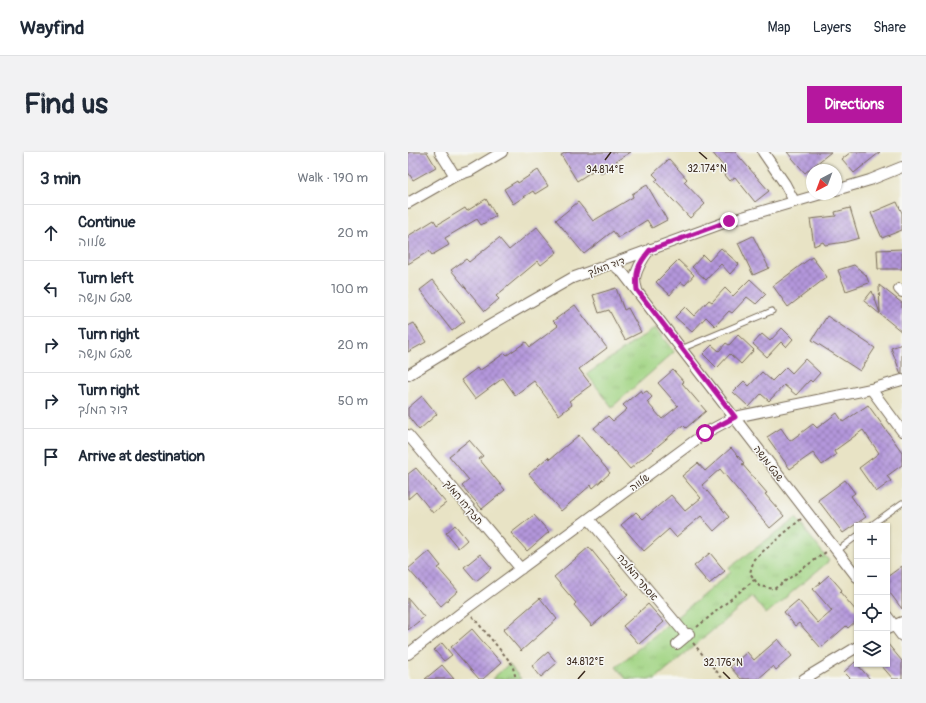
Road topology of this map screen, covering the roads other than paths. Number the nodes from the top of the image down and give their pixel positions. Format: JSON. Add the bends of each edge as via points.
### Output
{"nodes":[{"id":1,"x":440,"y":152,"type":"edge"},
{"id":2,"x":502,"y":152,"type":"edge"},
{"id":3,"x":763,"y":152,"type":"edge"},
{"id":4,"x":902,"y":167,"type":"edge"},
{"id":5,"x":455,"y":176,"type":"junction"},
{"id":6,"x":842,"y":188,"type":"edge"},
{"id":7,"x":806,"y":198,"type":"edge"},
{"id":8,"x":794,"y":201,"type":"junction"},
{"id":9,"x":408,"y":203,"type":"edge"},
{"id":10,"x":650,"y":250,"type":"junction"},
{"id":11,"x":610,"y":264,"type":"junction"},
{"id":12,"x":637,"y":290,"type":"junction"},
{"id":13,"x":772,"y":310,"type":"dead end"},
{"id":14,"x":681,"y":349,"type":"junction"},
{"id":15,"x":408,"y":375,"type":"edge"},
{"id":16,"x":902,"y":380,"type":"edge"},
{"id":17,"x":871,"y":389,"type":"junction"},
{"id":18,"x":735,"y":417,"type":"junction"},
{"id":19,"x":902,"y":431,"type":"edge"},
{"id":20,"x":408,"y":435,"type":"edge"},
{"id":21,"x":902,"y":502,"type":"edge"},
{"id":22,"x":589,"y":519,"type":"junction"},
{"id":23,"x":874,"y":523,"type":"edge"},
{"id":24,"x":854,"y":538,"type":"edge"},
{"id":25,"x":835,"y":549,"type":"junction"},
{"id":26,"x":521,"y":569,"type":"junction"},
{"id":27,"x":854,"y":573,"type":"edge"},
{"id":28,"x":894,"y":626,"type":"edge"},
{"id":29,"x":902,"y":636,"type":"edge"},
{"id":30,"x":677,"y":644,"type":"dead end"},
{"id":31,"x":854,"y":649,"type":"edge"},
{"id":32,"x":408,"y":654,"type":"edge"},
{"id":33,"x":804,"y":679,"type":"edge"}],
"edges":[{"from":1,"to":5,"type":"street"},
{"from":2,"to":5,"type":"street","via":[[470,171]]},
{"from":3,"to":8,"type":"street"},
{"from":4,"to":6,"type":"street"},
{"from":5,"to":9,"type":"street"},
{"from":7,"to":8,"type":"street","name":"דוד המלך"},
{"from":8,"to":10,"type":"street","name":"דוד המלך","via":[[729,221]]},
{"from":10,"to":11,"type":"street","name":"דוד המלך"},
{"from":10,"to":12,"type":"street","via":[[638,269]]},
{"from":11,"to":12,"type":"street","name":"שבט מנשה","via":[[623,272]]},
{"from":11,"to":15,"type":"street","name":"דוד המלך","via":[[572,278]]},
{"from":12,"to":14,"type":"street","name":"שבט מנשה"},
{"from":13,"to":14,"type":"lane"},
{"from":14,"to":18,"type":"street","name":"שבט מנשה"},
{"from":16,"to":17,"type":"street","name":"שלווה"},
{"from":17,"to":18,"type":"street","name":"שלווה"},
{"from":17,"to":19,"type":"street"},
{"from":18,"to":22,"type":"street","name":"שלווה","via":[[705,433]]},
{"from":18,"to":25,"type":"street","name":"שבט מנשה"},
{"from":20,"to":26,"type":"street","name":"חזקיהו המלך"},
{"from":21,"to":23,"type":"lane"},
{"from":22,"to":26,"type":"street","name":"שלווה"},
{"from":22,"to":30,"type":"street","name":"אסתר המלכה","via":[[688,635]]},
{"from":24,"to":25,"type":"lane"},
{"from":25,"to":27,"type":"street","name":"שבט מנשה"},
{"from":26,"to":32,"type":"street","name":"שלווה"},
{"from":28,"to":29,"type":"street"},
{"from":31,"to":33,"type":"street"}]}
